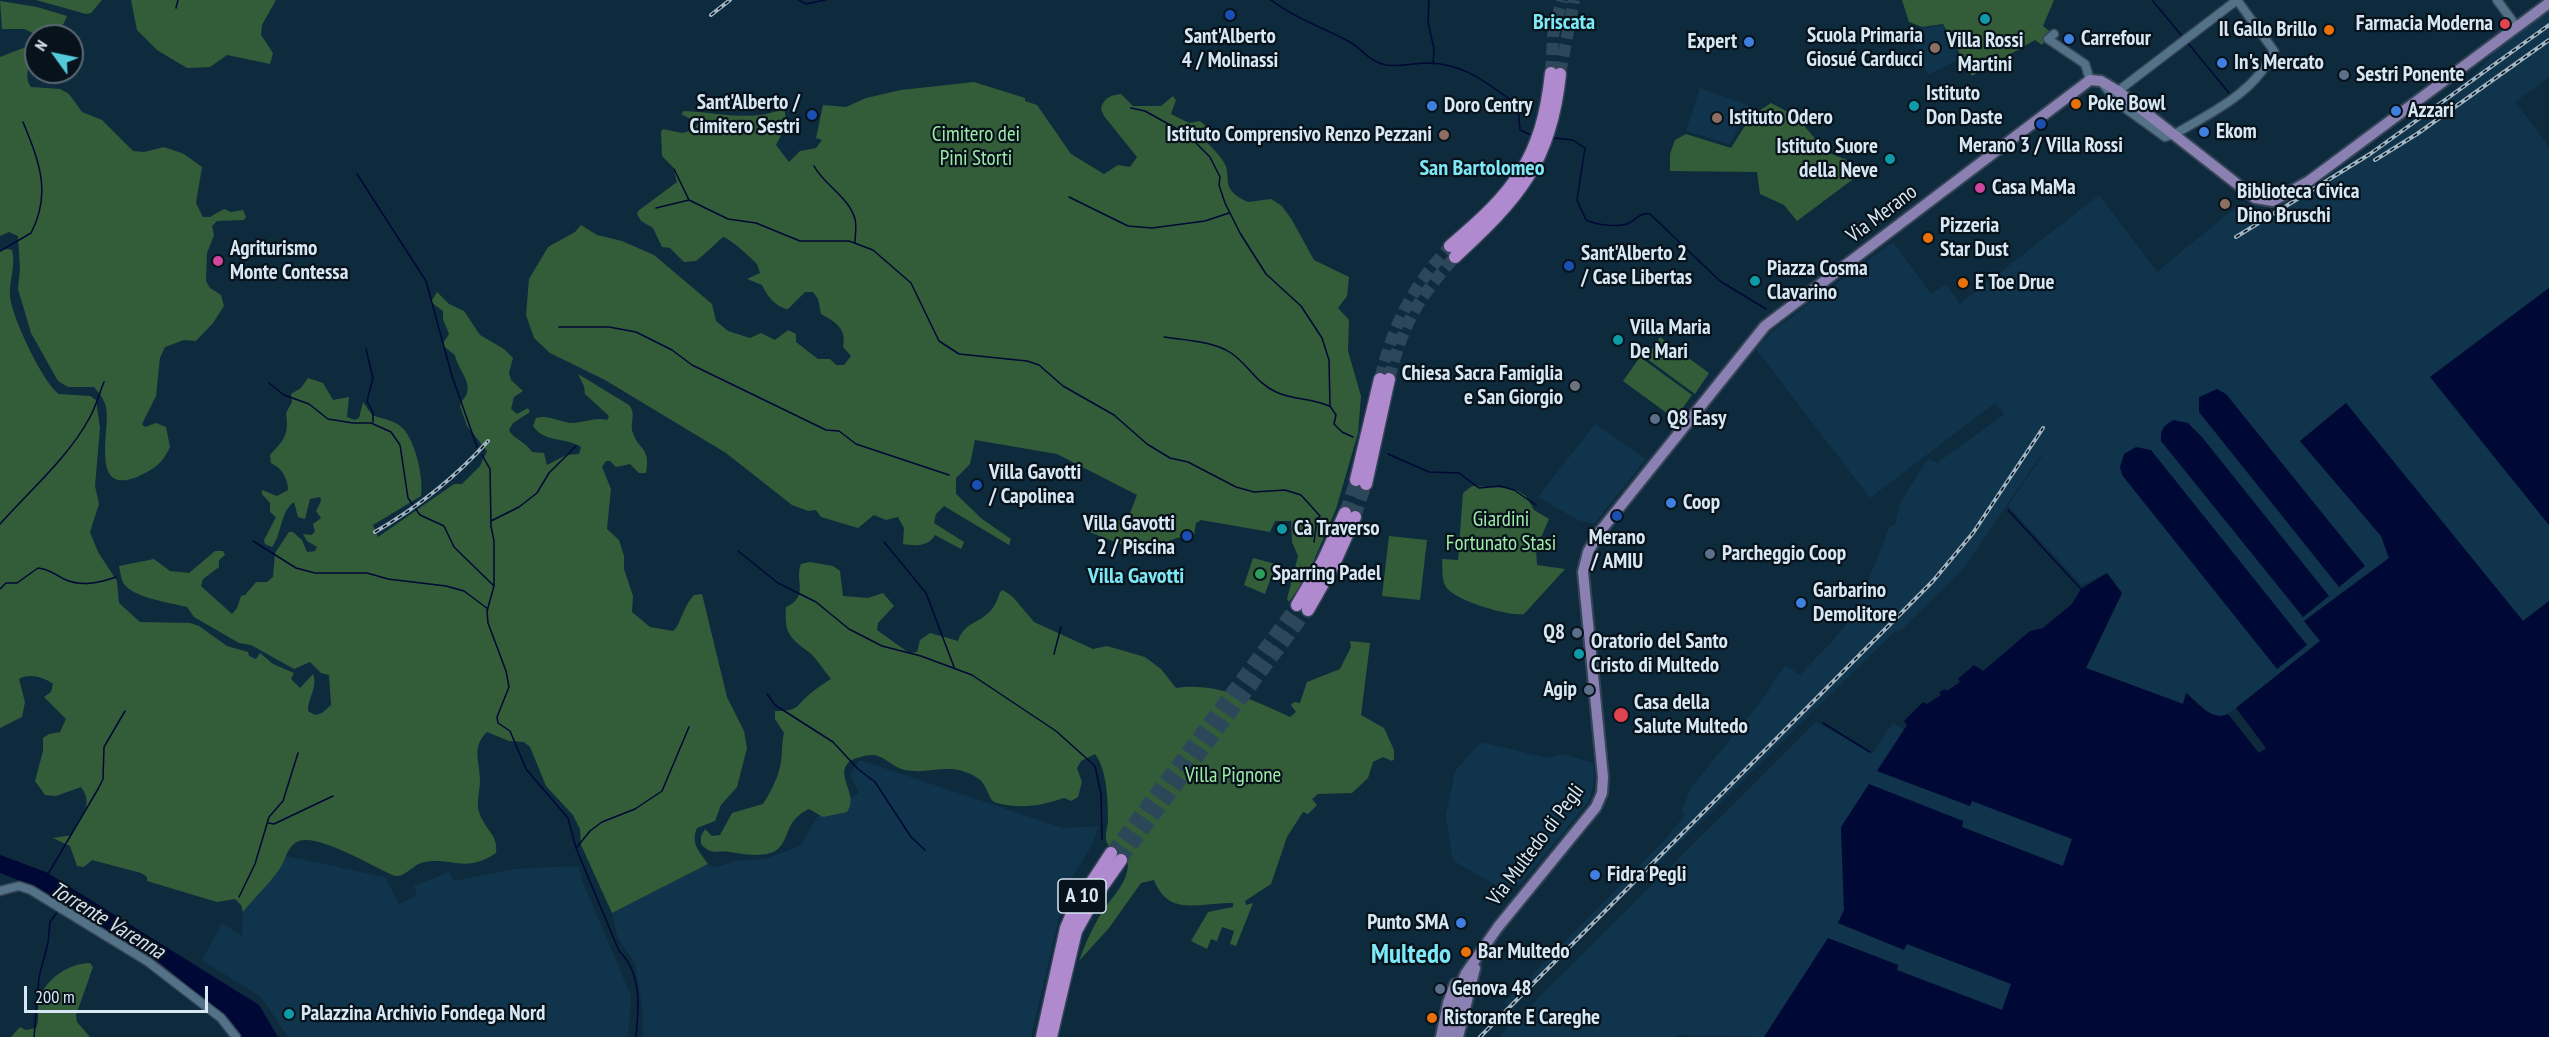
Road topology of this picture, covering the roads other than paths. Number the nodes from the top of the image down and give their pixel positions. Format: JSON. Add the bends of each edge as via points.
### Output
{"nodes":[{"id":1,"x":2237,"y":0,"type":"edge"},
{"id":2,"x":2497,"y":0,"type":"edge"},
{"id":3,"x":2546,"y":3,"type":"edge"},
{"id":4,"x":2517,"y":27,"type":"junction"},
{"id":5,"x":2054,"y":34,"type":"dead end"},
{"id":6,"x":1556,"y":74,"type":"tunnel mouth"},
{"id":7,"x":2095,"y":80,"type":"junction"},
{"id":8,"x":2118,"y":91,"type":"junction"},
{"id":9,"x":2175,"y":134,"type":"junction"},
{"id":10,"x":1452,"y":252,"type":"tunnel mouth"},
{"id":11,"x":1384,"y":379,"type":"tunnel mouth"},
{"id":12,"x":1361,"y":482,"type":"tunnel mouth"},
{"id":13,"x":1350,"y":515,"type":"tunnel mouth"},
{"id":14,"x":1302,"y":607,"type":"tunnel mouth"},
{"id":15,"x":1585,"y":607,"type":"joint"},
{"id":16,"x":1116,"y":856,"type":"tunnel mouth"},
{"id":17,"x":3,"y":890,"type":"edge"},
{"id":18,"x":1066,"y":945,"type":"junction"},
{"id":19,"x":1477,"y":956,"type":"junction"},
{"id":20,"x":1449,"y":1018,"type":"junction"},
{"id":21,"x":236,"y":1037,"type":"edge"},
{"id":22,"x":1042,"y":1037,"type":"edge"},
{"id":23,"x":1051,"y":1037,"type":"edge"},
{"id":24,"x":1059,"y":1037,"type":"edge"},
{"id":25,"x":1441,"y":1037,"type":"edge"},
{"id":26,"x":1449,"y":1037,"type":"edge"},
{"id":27,"x":1457,"y":1037,"type":"edge"}],
"edges":[{"from":1,"to":8,"type":"street"},
{"from":1,"to":9,"type":"street","via":[[2274,51],[2267,66],[2237,97]]},
{"from":2,"to":4,"type":"street"},
{"from":3,"to":4,"type":"main road"},
{"from":4,"to":9,"type":"main road","via":[[2280,199],[2260,201]]},
{"from":5,"to":7,"type":"street","via":[[2048,39],[2085,64]]},
{"from":6,"to":10,"type":"highway","via":[[1542,130],[1529,159],[1508,194]]},
{"from":7,"to":8,"type":"main road"},
{"from":7,"to":9,"type":"street","via":[[2118,103],[2165,137]]},
{"from":7,"to":15,"type":"main road","name":"Via Merano","via":[[1765,326],[1598,534],[1582,572]]},
{"from":8,"to":9,"type":"main road"},
{"from":11,"to":12,"type":"highway"},
{"from":13,"to":14,"type":"highway","via":[[1333,566]]},
{"from":15,"to":19,"type":"main road","name":"Via Multedo di Pegli","via":[[1604,777],[1602,793],[1596,807]]},
{"from":16,"to":18,"type":"highway","number":"A 10","via":[[1074,909]]},
{"from":17,"to":21,"type":"street","via":[[20,886],[31,890],[139,955],[221,1018]]},
{"from":18,"to":22,"type":"highway","number":"A 10"},
{"from":18,"to":23,"type":"highway","number":"A 10"},
{"from":18,"to":24,"type":"highway"},
{"from":19,"to":20,"type":"main road","name":"Via Multedo di Pegli","via":[[1457,980]]},
{"from":19,"to":27,"type":"main road","name":"Via Multedo di Pegli"},
{"from":20,"to":25,"type":"main road"},
{"from":20,"to":26,"type":"main road"},
{"from":20,"to":27,"type":"main road","name":"Via Multedo di Pegli","via":[[1457,1020]]}]}
